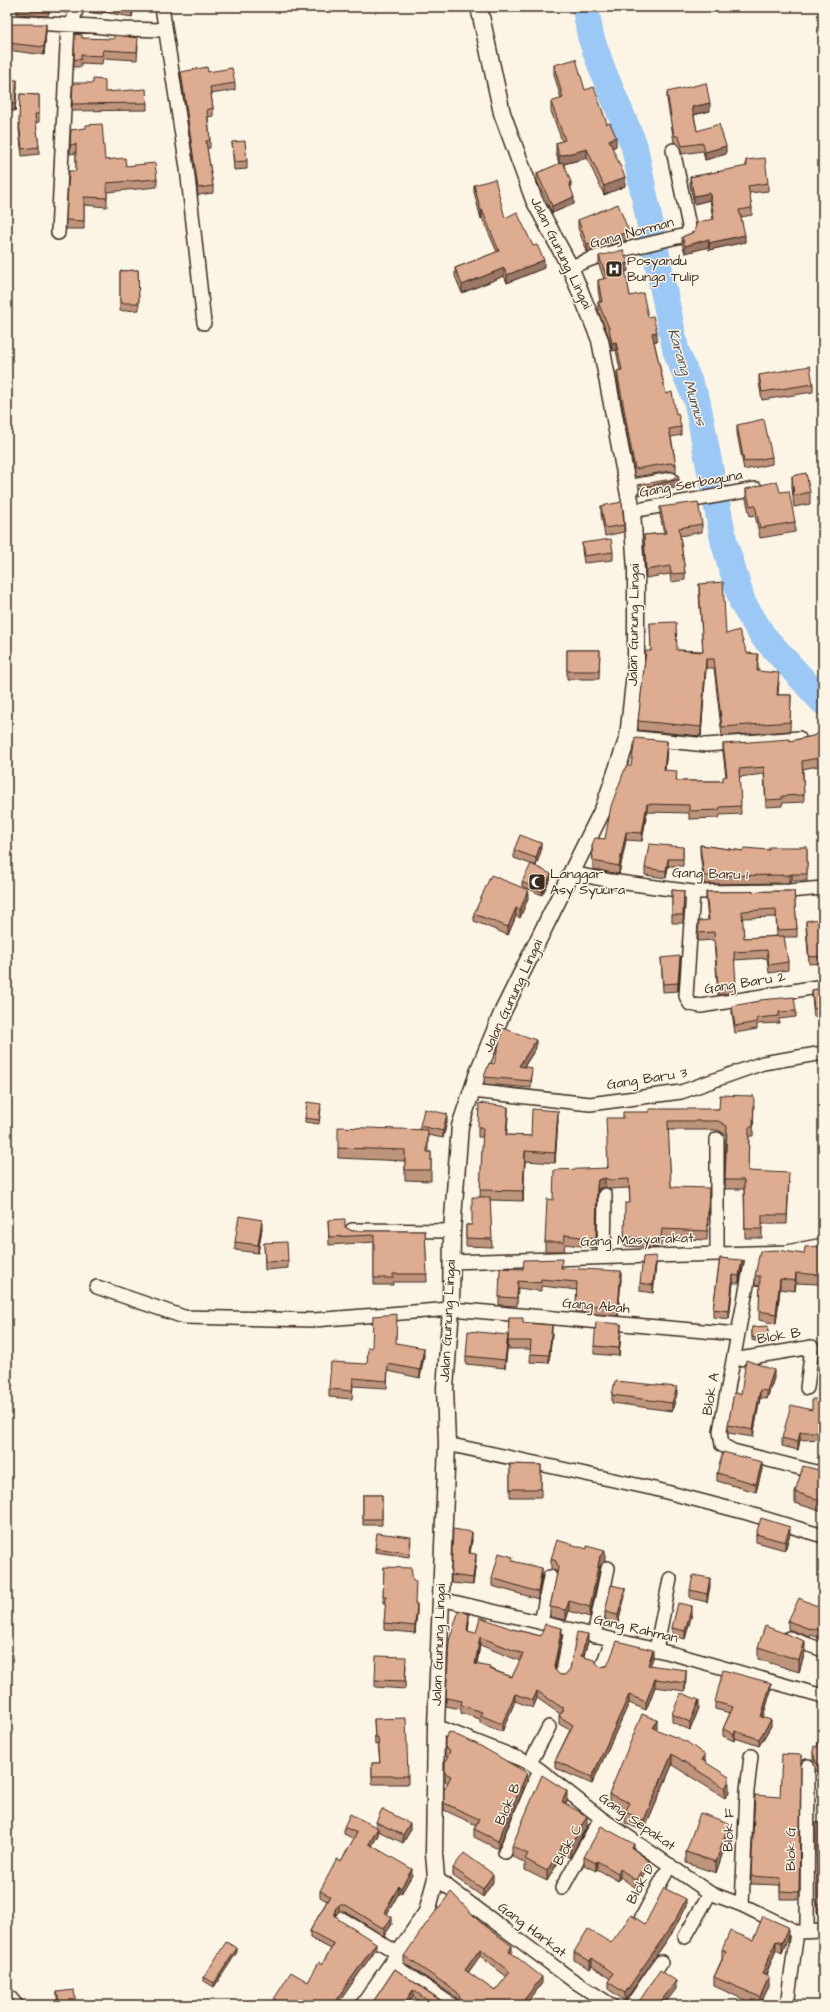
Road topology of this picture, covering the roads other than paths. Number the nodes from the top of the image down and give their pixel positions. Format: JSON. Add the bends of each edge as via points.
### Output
{"nodes":[{"id":1,"x":76,"y":7,"type":"edge"},
{"id":2,"x":162,"y":7,"type":"edge"},
{"id":3,"x":479,"y":7,"type":"edge"},
{"id":4,"x":7,"y":22,"type":"edge"},
{"id":5,"x":70,"y":25,"type":"junction"},
{"id":6,"x":164,"y":30,"type":"junction"},
{"id":7,"x":674,"y":150,"type":"dead end"},
{"id":8,"x":58,"y":233,"type":"dead end"},
{"id":9,"x":570,"y":267,"type":"junction"},
{"id":10,"x":204,"y":323,"type":"dead end"},
{"id":11,"x":671,"y":479,"type":"edge"},
{"id":12,"x":628,"y":487,"type":"junction"},
{"id":13,"x":750,"y":490,"type":"edge"},
{"id":14,"x":632,"y":511,"type":"junction"},
{"id":15,"x":628,"y":738,"type":"junction"},
{"id":16,"x":799,"y":738,"type":"edge"},
{"id":17,"x":572,"y":873,"type":"junction"},
{"id":18,"x":823,"y":888,"type":"edge"},
{"id":19,"x":693,"y":892,"type":"junction"},
{"id":20,"x":823,"y":986,"type":"edge"},
{"id":21,"x":823,"y":1053,"type":"edge"},
{"id":22,"x":472,"y":1091,"type":"junction"},
{"id":23,"x":718,"y":1139,"type":"dead end"},
{"id":24,"x":605,"y":1195,"type":"dead end"},
{"id":25,"x":352,"y":1230,"type":"edge"},
{"id":26,"x":452,"y":1231,"type":"junction"},
{"id":27,"x":823,"y":1245,"type":"edge"},
{"id":28,"x":753,"y":1253,"type":"junction"},
{"id":29,"x":717,"y":1254,"type":"junction"},
{"id":30,"x":604,"y":1257,"type":"junction"},
{"id":31,"x":451,"y":1262,"type":"junction"},
{"id":32,"x":98,"y":1287,"type":"dead end"},
{"id":33,"x":451,"y":1309,"type":"junction"},
{"id":34,"x":738,"y":1334,"type":"junction"},
{"id":35,"x":733,"y":1360,"type":"junction"},
{"id":36,"x":807,"y":1388,"type":"dead end"},
{"id":37,"x":447,"y":1444,"type":"junction"},
{"id":38,"x":816,"y":1472,"type":"edge"},
{"id":39,"x":823,"y":1536,"type":"edge"},
{"id":40,"x":608,"y":1568,"type":"dead end"},
{"id":41,"x":550,"y":1577,"type":"dead end"},
{"id":42,"x":670,"y":1579,"type":"dead end"},
{"id":43,"x":441,"y":1599,"type":"junction"},
{"id":44,"x":541,"y":1623,"type":"junction"},
{"id":45,"x":571,"y":1630,"type":"junction"},
{"id":46,"x":776,"y":1633,"type":"edge"},
{"id":47,"x":594,"y":1636,"type":"junction"},
{"id":48,"x":612,"y":1640,"type":"junction"},
{"id":49,"x":656,"y":1650,"type":"junction"},
{"id":50,"x":823,"y":1650,"type":"edge"},
{"id":51,"x":602,"y":1668,"type":"edge"},
{"id":52,"x":562,"y":1675,"type":"edge"},
{"id":53,"x":823,"y":1696,"type":"edge"},
{"id":54,"x":436,"y":1726,"type":"junction"},
{"id":55,"x":549,"y":1727,"type":"dead end"},
{"id":56,"x":751,"y":1756,"type":"dead end"},
{"id":57,"x":808,"y":1766,"type":"dead end"},
{"id":58,"x":535,"y":1767,"type":"junction"},
{"id":59,"x":601,"y":1818,"type":"junction"},
{"id":60,"x":505,"y":1852,"type":"dead end"},
{"id":61,"x":670,"y":1865,"type":"junction"},
{"id":62,"x":436,"y":1878,"type":"junction"},
{"id":63,"x":562,"y":1888,"type":"dead end"},
{"id":64,"x":710,"y":1893,"type":"junction"},
{"id":65,"x":742,"y":1905,"type":"junction"},
{"id":66,"x":342,"y":1919,"type":"dead end"},
{"id":67,"x":641,"y":1919,"type":"dead end"},
{"id":68,"x":823,"y":1931,"type":"edge"},
{"id":69,"x":802,"y":1932,"type":"junction"},
{"id":70,"x":685,"y":1937,"type":"dead end"},
{"id":71,"x":396,"y":1959,"type":"junction"},
{"id":72,"x":661,"y":1962,"type":"dead end"},
{"id":73,"x":7,"y":1990,"type":"edge"},
{"id":74,"x":21,"y":2005,"type":"edge"},
{"id":75,"x":364,"y":2005,"type":"edge"},
{"id":76,"x":452,"y":2005,"type":"edge"},
{"id":77,"x":611,"y":2005,"type":"edge"},
{"id":78,"x":632,"y":2005,"type":"edge"},
{"id":79,"x":787,"y":2005,"type":"edge"}],
"edges":[{"from":1,"to":5,"type":"street"},
{"from":2,"to":6,"type":"street"},
{"from":3,"to":9,"type":"street","name":"Jalan Gunung Lingai","via":[[502,113],[534,200]]},
{"from":4,"to":5,"type":"street"},
{"from":5,"to":6,"type":"street","via":[[121,30]]},
{"from":5,"to":8,"type":"street"},
{"from":6,"to":10,"type":"street","via":[[187,168]]},
{"from":7,"to":9,"type":"street","name":"Gang Norman","via":[[690,229],[686,235],[605,254]]},
{"from":9,"to":12,"type":"street","name":"Jalan Gunung Lingai","via":[[600,340]]},
{"from":11,"to":12,"type":"street"},
{"from":12,"to":14,"type":"street","name":"Jalan Gunung Lingai"},
{"from":13,"to":14,"type":"street","name":"Gang Serbaguna"},
{"from":14,"to":15,"type":"street","name":"Jalan Gunung Lingai","via":[[636,570],[636,664]]},
{"from":15,"to":16,"type":"street","via":[[706,745]]},
{"from":15,"to":17,"type":"street","name":"Jalan Gunung Lingai","via":[[604,807]]},
{"from":17,"to":19,"type":"street","name":"Gang Baru 1"},
{"from":17,"to":22,"type":"street","name":"Jalan Gunung Lingai","via":[[503,1011]]},
{"from":18,"to":19,"type":"street","name":"Gang Baru 1"},
{"from":19,"to":20,"type":"street","name":"Gang Baru 2","via":[[686,996],[690,1004],[700,1006]]},
{"from":21,"to":22,"type":"street","name":"Gang Baru 3","via":[[763,1062],[681,1092],[590,1104]]},
{"from":22,"to":26,"type":"street","name":"Jalan Gunung Lingai","via":[[460,1126]]},
{"from":23,"to":29,"type":"street"},
{"from":24,"to":30,"type":"street"},
{"from":25,"to":26,"type":"street"},
{"from":26,"to":31,"type":"street","name":"Jalan Gunung Lingai"},
{"from":27,"to":28,"type":"street","name":"Gang Masyarakat","via":[[787,1252]]},
{"from":28,"to":29,"type":"street","name":"Gang Masyarakat"},
{"from":28,"to":34,"type":"street","name":"Blok A"},
{"from":29,"to":30,"type":"street","name":"Gang Masyarakat"},
{"from":30,"to":31,"type":"street","name":"Gang Masyarakat"},
{"from":31,"to":33,"type":"street","name":"Jalan Gunung Lingai"},
{"from":32,"to":33,"type":"street","name":"Gang Abah","via":[[184,1317],[314,1320]]},
{"from":33,"to":34,"type":"street","name":"Gang Abah"},
{"from":33,"to":37,"type":"street","name":"Jalan Gunung Lingai","via":[[445,1388]]},
{"from":34,"to":35,"type":"street","name":"Blok A"},
{"from":35,"to":36,"type":"street","name":"Blok B","via":[[812,1347]]},
{"from":35,"to":38,"type":"street","name":"Blok A","via":[[720,1431],[722,1445],[733,1451]]},
{"from":37,"to":39,"type":"street","via":[[655,1489]]},
{"from":37,"to":43,"type":"street","name":"Jalan Gunung Lingai"},
{"from":40,"to":47,"type":"street"},
{"from":41,"to":44,"type":"street"},
{"from":42,"to":49,"type":"street"},
{"from":43,"to":44,"type":"street","name":"Gang Rahman"},
{"from":43,"to":54,"type":"street","name":"Jalan Gunung Lingai"},
{"from":44,"to":45,"type":"street","name":"Gang Rahman"},
{"from":45,"to":47,"type":"street","name":"Gang Rahman"},
{"from":45,"to":52,"type":"street"},
{"from":46,"to":50,"type":"street"},
{"from":47,"to":48,"type":"street","name":"Gang Rahman"},
{"from":48,"to":49,"type":"street","name":"Gang Rahman"},
{"from":48,"to":51,"type":"street"},
{"from":49,"to":53,"type":"street","name":"Gang Rahman"},
{"from":54,"to":58,"type":"street","name":"Gang Sepakat"},
{"from":54,"to":62,"type":"street","name":"Jalan Gunung Lingai"},
{"from":55,"to":58,"type":"street"},
{"from":56,"to":65,"type":"street","name":"Blok F"},
{"from":57,"to":69,"type":"street","name":"Blok G"},
{"from":58,"to":59,"type":"street","name":"Gang Sepakat"},
{"from":58,"to":60,"type":"street","name":"Blok B"},
{"from":59,"to":61,"type":"street","name":"Gang Sepakat"},
{"from":59,"to":63,"type":"street","name":"Blok C"},
{"from":61,"to":64,"type":"street","name":"Gang Sepakat"},
{"from":61,"to":67,"type":"street","name":"Blok D"},
{"from":62,"to":71,"type":"street","name":"Jalan Gunung Lingai","via":[[426,1912]]},
{"from":62,"to":77,"type":"street","name":"Gang Harkat","via":[[571,1979]]},
{"from":64,"to":65,"type":"street","name":"Gang Sepakat"},
{"from":64,"to":70,"type":"street"},
{"from":65,"to":69,"type":"street","name":"Gang Sepakat"},
{"from":66,"to":71,"type":"street"},
{"from":68,"to":69,"type":"street","name":"Gang Sepakat"},
{"from":69,"to":79,"type":"street","name":"Blok G"},
{"from":71,"to":75,"type":"street","name":"Jalan Gunung Lingai"},
{"from":71,"to":76,"type":"street"},
{"from":72,"to":78,"type":"street"},
{"from":73,"to":74,"type":"lane"}]}
